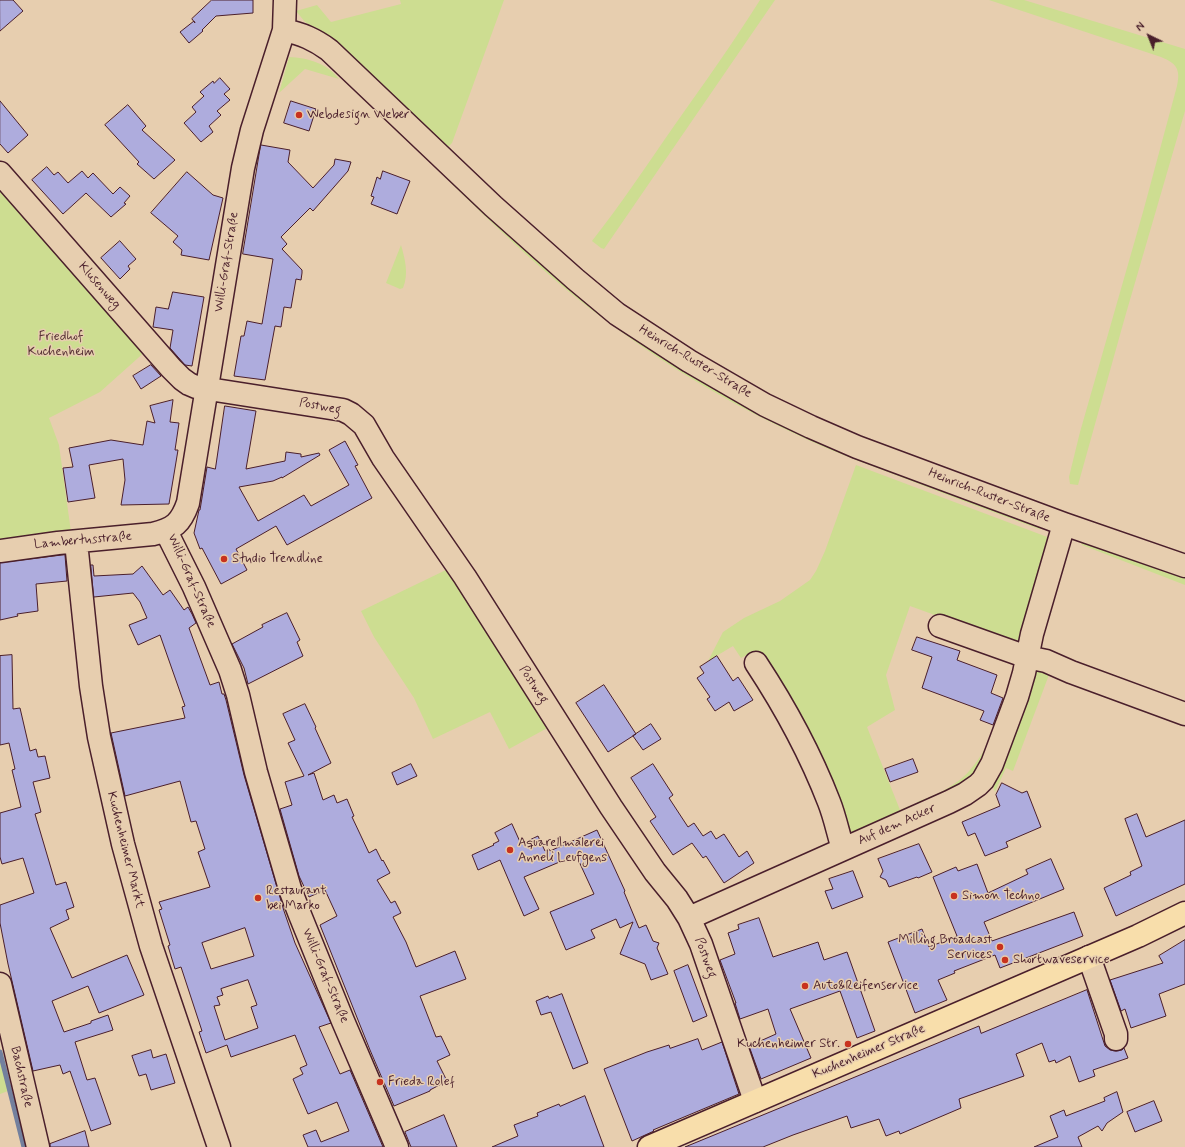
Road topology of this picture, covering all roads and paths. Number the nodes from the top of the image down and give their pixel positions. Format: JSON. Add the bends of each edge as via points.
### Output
{"nodes":[{"id":1,"x":285,"y":0,"type":"edge"},
{"id":2,"x":284,"y":30,"type":"junction"},
{"id":3,"x":0,"y":173,"type":"edge"},
{"id":4,"x":206,"y":388,"type":"junction"},
{"id":5,"x":1064,"y":524,"type":"junction"},
{"id":6,"x":166,"y":531,"type":"junction"},
{"id":7,"x":76,"y":542,"type":"junction"},
{"id":8,"x":0,"y":551,"type":"edge"},
{"id":9,"x":1185,"y":566,"type":"edge"},
{"id":10,"x":940,"y":626,"type":"dead end"},
{"id":11,"x":1027,"y":657,"type":"junction"},
{"id":12,"x":756,"y":663,"type":"dead end"},
{"id":13,"x":1185,"y":714,"type":"edge"},
{"id":14,"x":843,"y":849,"type":"junction"},
{"id":15,"x":1185,"y":913,"type":"edge"},
{"id":16,"x":689,"y":918,"type":"junction"},
{"id":17,"x":1089,"y":957,"type":"junction"},
{"id":18,"x":0,"y":984,"type":"edge"},
{"id":19,"x":1116,"y":1039,"type":"dead end"},
{"id":20,"x":755,"y":1101,"type":"junction"},
{"id":21,"x":38,"y":1147,"type":"edge"},
{"id":22,"x":219,"y":1147,"type":"edge"},
{"id":23,"x":397,"y":1147,"type":"edge"},
{"id":24,"x":649,"y":1147,"type":"edge"}],
"edges":[{"from":1,"to":2,"type":"street","name":"Willi-Graf-Straße"},
{"from":2,"to":4,"type":"street","name":"Willi-Graf-Straße","via":[[252,130],[243,168]]},
{"from":2,"to":5,"type":"street","name":"Heinrich-Ruster-Straße","via":[[313,39],[329,50],[493,206],[575,279],[617,314],[689,362],[765,404],[857,447]]},
{"from":3,"to":4,"type":"street","name":"Klusenweg","via":[[182,379],[189,384]]},
{"from":4,"to":6,"type":"street","name":"Willi-Graf-Straße","via":[[188,503],[181,519]]},
{"from":4,"to":16,"type":"street","name":"Postweg","via":[[343,410],[364,425],[383,458],[465,577],[611,807]]},
{"from":5,"to":9,"type":"street","name":"Heinrich-Ruster-Straße"},
{"from":5,"to":11,"type":"street","name":"Auf dem Acker"},
{"from":6,"to":7,"type":"street","name":"Lambertusstraße"},
{"from":6,"to":23,"type":"street","name":"Willi-Graf-Straße","via":[[194,587],[230,670],[290,889]]},
{"from":7,"to":8,"type":"street","name":"Lambertusstraße"},
{"from":7,"to":22,"type":"street","name":"Kuchenheimer Markt","via":[[91,686],[99,737],[120,829],[151,946]]},
{"from":10,"to":11,"type":"street"},
{"from":11,"to":13,"type":"street","via":[[1046,661]]},
{"from":11,"to":14,"type":"street","name":"Auf dem Acker","via":[[1007,725],[983,780],[960,797]]},
{"from":12,"to":14,"type":"street","via":[[802,740],[828,801]]},
{"from":14,"to":16,"type":"street","name":"Auf dem Acker"},
{"from":15,"to":17,"type":"main road","name":"Kuchenheimer Straße"},
{"from":16,"to":20,"type":"street","name":"Postweg","via":[[701,944]]},
{"from":17,"to":19,"type":"street"},
{"from":17,"to":20,"type":"main road","name":"Kuchenheimer Straße"},
{"from":18,"to":21,"type":"street","name":"Bachstraße"},
{"from":20,"to":24,"type":"main road","name":"Kuchenheimer Straße"}]}
